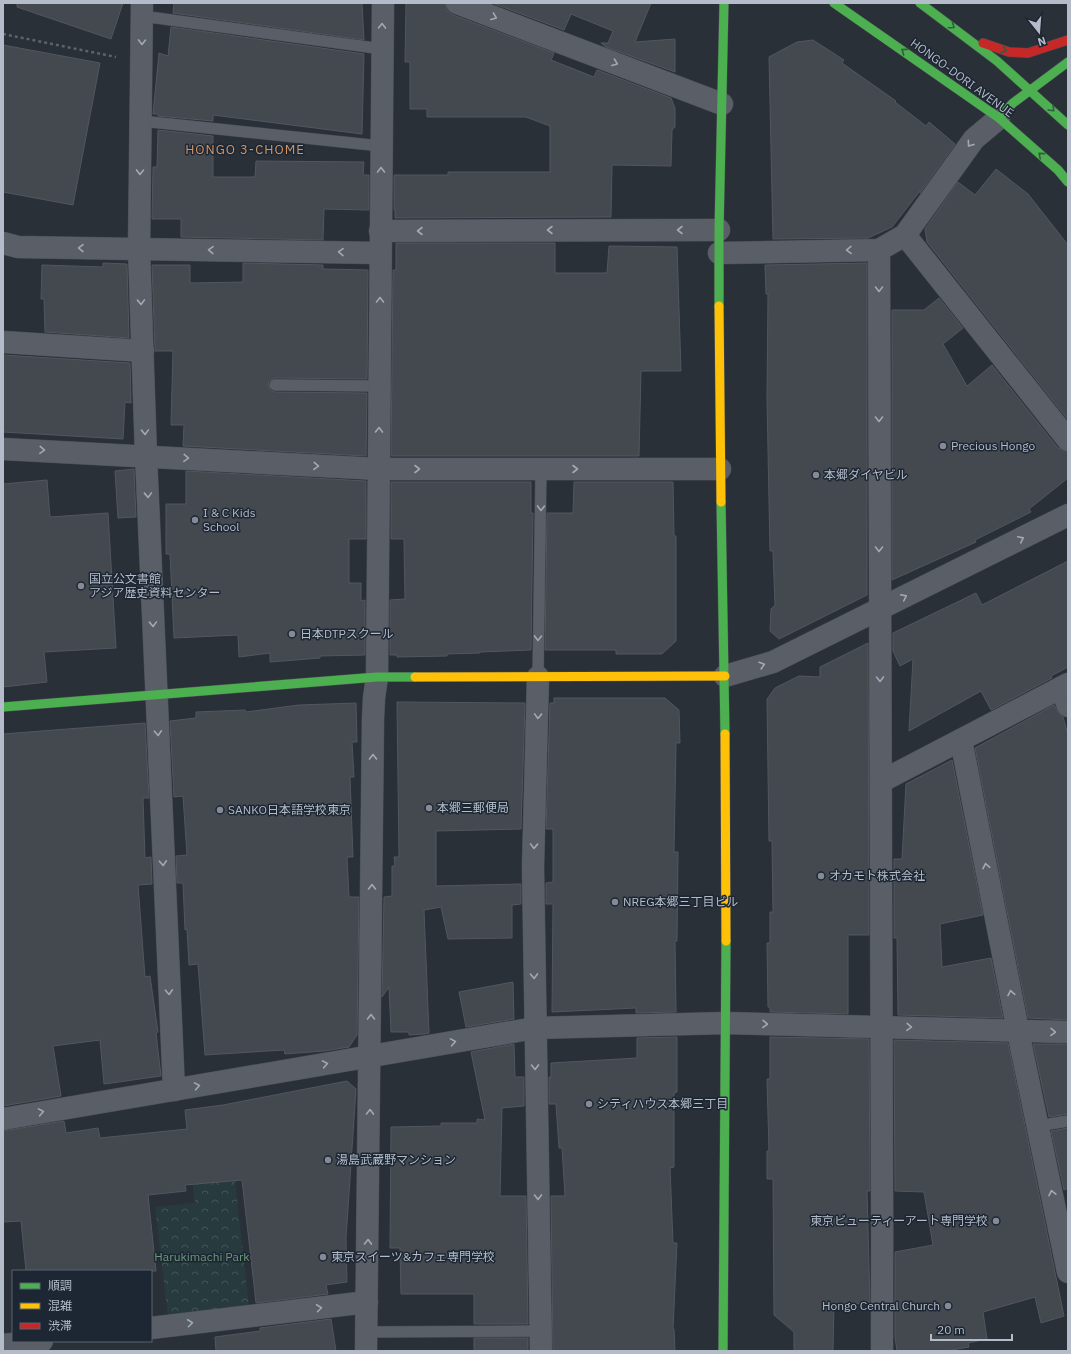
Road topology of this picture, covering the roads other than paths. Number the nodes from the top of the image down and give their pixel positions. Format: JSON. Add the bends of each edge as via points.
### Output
{"nodes":[{"id":1,"x":383,"y":3,"type":"edge"},
{"id":2,"x":457,"y":3,"type":"edge"},
{"id":3,"x":724,"y":3,"type":"edge"},
{"id":4,"x":834,"y":3,"type":"edge"},
{"id":5,"x":920,"y":3,"type":"edge"},
{"id":6,"x":142,"y":9,"type":"edge"},
{"id":7,"x":967,"y":36,"type":"junction"},
{"id":8,"x":1068,"y":40,"type":"edge"},
{"id":9,"x":382,"y":49,"type":"junction"},
{"id":10,"x":1068,"y":62,"type":"edge"},
{"id":11,"x":1032,"y":90,"type":"junction"},
{"id":12,"x":722,"y":104,"type":"junction"},
{"id":13,"x":999,"y":118,"type":"junction"},
{"id":14,"x":141,"y":121,"type":"junction"},
{"id":15,"x":1068,"y":125,"type":"edge"},
{"id":16,"x":381,"y":146,"type":"junction"},
{"id":17,"x":1068,"y":182,"type":"edge"},
{"id":18,"x":719,"y":230,"type":"junction"},
{"id":19,"x":380,"y":231,"type":"junction"},
{"id":20,"x":905,"y":235,"type":"junction"},
{"id":21,"x":3,"y":243,"type":"edge"},
{"id":22,"x":140,"y":249,"type":"junction"},
{"id":23,"x":879,"y":250,"type":"junction"},
{"id":24,"x":380,"y":253,"type":"junction"},
{"id":25,"x":719,"y":253,"type":"junction"},
{"id":26,"x":3,"y":342,"type":"edge"},
{"id":27,"x":143,"y":351,"type":"junction"},
{"id":28,"x":275,"y":385,"type":"dead end"},
{"id":29,"x":379,"y":386,"type":"junction"},
{"id":30,"x":1068,"y":440,"type":"edge"},
{"id":31,"x":3,"y":449,"type":"edge"},
{"id":32,"x":146,"y":456,"type":"junction"},
{"id":33,"x":378,"y":469,"type":"junction"},
{"id":34,"x":541,"y":469,"type":"junction"},
{"id":35,"x":720,"y":469,"type":"junction"},
{"id":36,"x":1068,"y":515,"type":"edge"},
{"id":37,"x":879,"y":609,"type":"junction"},
{"id":38,"x":725,"y":676,"type":"junction"},
{"id":39,"x":377,"y":677,"type":"junction"},
{"id":40,"x":538,"y":677,"type":"junction"},
{"id":41,"x":1066,"y":693,"type":"edge"},
{"id":42,"x":156,"y":694,"type":"junction"},
{"id":43,"x":3,"y":707,"type":"edge"},
{"id":44,"x":961,"y":740,"type":"junction"},
{"id":45,"x":882,"y":780,"type":"junction"},
{"id":46,"x":726,"y":1022,"type":"junction"},
{"id":47,"x":883,"y":1026,"type":"junction"},
{"id":48,"x":535,"y":1028,"type":"junction"},
{"id":49,"x":1018,"y":1032,"type":"junction"},
{"id":50,"x":1068,"y":1032,"type":"edge"},
{"id":51,"x":371,"y":1056,"type":"junction"},
{"id":52,"x":174,"y":1090,"type":"junction"},
{"id":53,"x":3,"y":1119,"type":"edge"},
{"id":54,"x":1068,"y":1121,"type":"edge"},
{"id":55,"x":1038,"y":1126,"type":"junction"},
{"id":56,"x":1063,"y":1224,"type":"edge"},
{"id":57,"x":1068,"y":1272,"type":"edge"},
{"id":58,"x":367,"y":1302,"type":"junction"},
{"id":59,"x":152,"y":1328,"type":"edge"},
{"id":60,"x":366,"y":1341,"type":"edge"},
{"id":61,"x":541,"y":1341,"type":"edge"},
{"id":62,"x":32,"y":1342,"type":"edge"},
{"id":63,"x":3,"y":1345,"type":"edge"},
{"id":64,"x":723,"y":1351,"type":"edge"},
{"id":65,"x":882,"y":1351,"type":"edge"}],
"edges":[{"from":9,"to":1,"type":"street","one_way":true},
{"from":2,"to":12,"type":"street","one_way":true},
{"from":3,"to":12,"type":"main road"},
{"from":13,"to":4,"type":"main road","name":"HONGO-DORI AVENUE","one_way":true},
{"from":5,"to":7,"type":"main road","one_way":true},
{"from":6,"to":9,"type":"lane"},
{"from":6,"to":14,"type":"street","one_way":true},
{"from":7,"to":8,"type":"main road","one_way":true,"via":[[1008,52],[1028,53]]},
{"from":7,"to":11,"type":"main road"},
{"from":9,"to":16,"type":"street"},
{"from":10,"to":11,"type":"main road"},
{"from":11,"to":13,"type":"main road","via":[[1013,103]]},
{"from":11,"to":15,"type":"main road","one_way":true},
{"from":12,"to":18,"type":"main road"},
{"from":17,"to":13,"type":"main road","name":"HONGO-DORI AVENUE","one_way":true},
{"from":13,"to":20,"type":"street","one_way":true,"via":[[974,139]]},
{"from":14,"to":16,"type":"lane"},
{"from":14,"to":22,"type":"street","one_way":true},
{"from":19,"to":16,"type":"street","one_way":true},
{"from":18,"to":19,"type":"street","one_way":true},
{"from":18,"to":25,"type":"main road"},
{"from":19,"to":24,"type":"street"},
{"from":20,"to":23,"type":"street"},
{"from":20,"to":30,"type":"street"},
{"from":22,"to":21,"type":"street","one_way":true,"via":[[18,247]]},
{"from":24,"to":22,"type":"street","one_way":true},
{"from":22,"to":27,"type":"street","one_way":true},
{"from":23,"to":25,"type":"street","one_way":true},
{"from":23,"to":37,"type":"street","one_way":true},
{"from":29,"to":24,"type":"street","one_way":true},
{"from":25,"to":35,"type":"main road"},
{"from":26,"to":27,"type":"street"},
{"from":27,"to":32,"type":"street","one_way":true},
{"from":28,"to":29,"type":"lane"},
{"from":33,"to":29,"type":"street","one_way":true},
{"from":31,"to":32,"type":"street","one_way":true},
{"from":32,"to":33,"type":"street","one_way":true},
{"from":32,"to":42,"type":"street","one_way":true},
{"from":33,"to":34,"type":"street","one_way":true},
{"from":33,"to":39,"type":"street"},
{"from":34,"to":35,"type":"street","one_way":true},
{"from":34,"to":40,"type":"lane","one_way":true},
{"from":35,"to":38,"type":"main road"},
{"from":37,"to":36,"type":"street","one_way":true},
{"from":38,"to":37,"type":"street","one_way":true,"via":[[773,662]]},
{"from":37,"to":45,"type":"street","one_way":true},
{"from":38,"to":40,"type":"main road"},
{"from":38,"to":46,"type":"main road"},
{"from":39,"to":40,"type":"main road"},
{"from":39,"to":42,"type":"main road"},
{"from":51,"to":39,"type":"street","one_way":true,"via":[[373,712]]},
{"from":40,"to":48,"type":"street","one_way":true,"via":[[533,867]]},
{"from":41,"to":44,"type":"street"},
{"from":42,"to":43,"type":"main road"},
{"from":42,"to":52,"type":"street","one_way":true},
{"from":44,"to":45,"type":"street"},
{"from":49,"to":44,"type":"street","one_way":true},
{"from":45,"to":47,"type":"street"},
{"from":46,"to":47,"type":"street","one_way":true},
{"from":46,"to":48,"type":"street"},
{"from":46,"to":64,"type":"main road"},
{"from":47,"to":49,"type":"street","one_way":true},
{"from":47,"to":65,"type":"street"},
{"from":51,"to":48,"type":"street","one_way":true},
{"from":48,"to":61,"type":"street","one_way":true},
{"from":49,"to":50,"type":"street","one_way":true},
{"from":49,"to":55,"type":"street"},
{"from":52,"to":51,"type":"street","one_way":true},
{"from":58,"to":51,"type":"street","one_way":true},
{"from":53,"to":52,"type":"street","one_way":true},
{"from":54,"to":55,"type":"lane"},
{"from":56,"to":55,"type":"street","one_way":true},
{"from":56,"to":57,"type":"street"},
{"from":59,"to":58,"type":"street","one_way":true},
{"from":58,"to":60,"type":"street"},
{"from":60,"to":61,"type":"lane"},
{"from":62,"to":63,"type":"street"}]}
